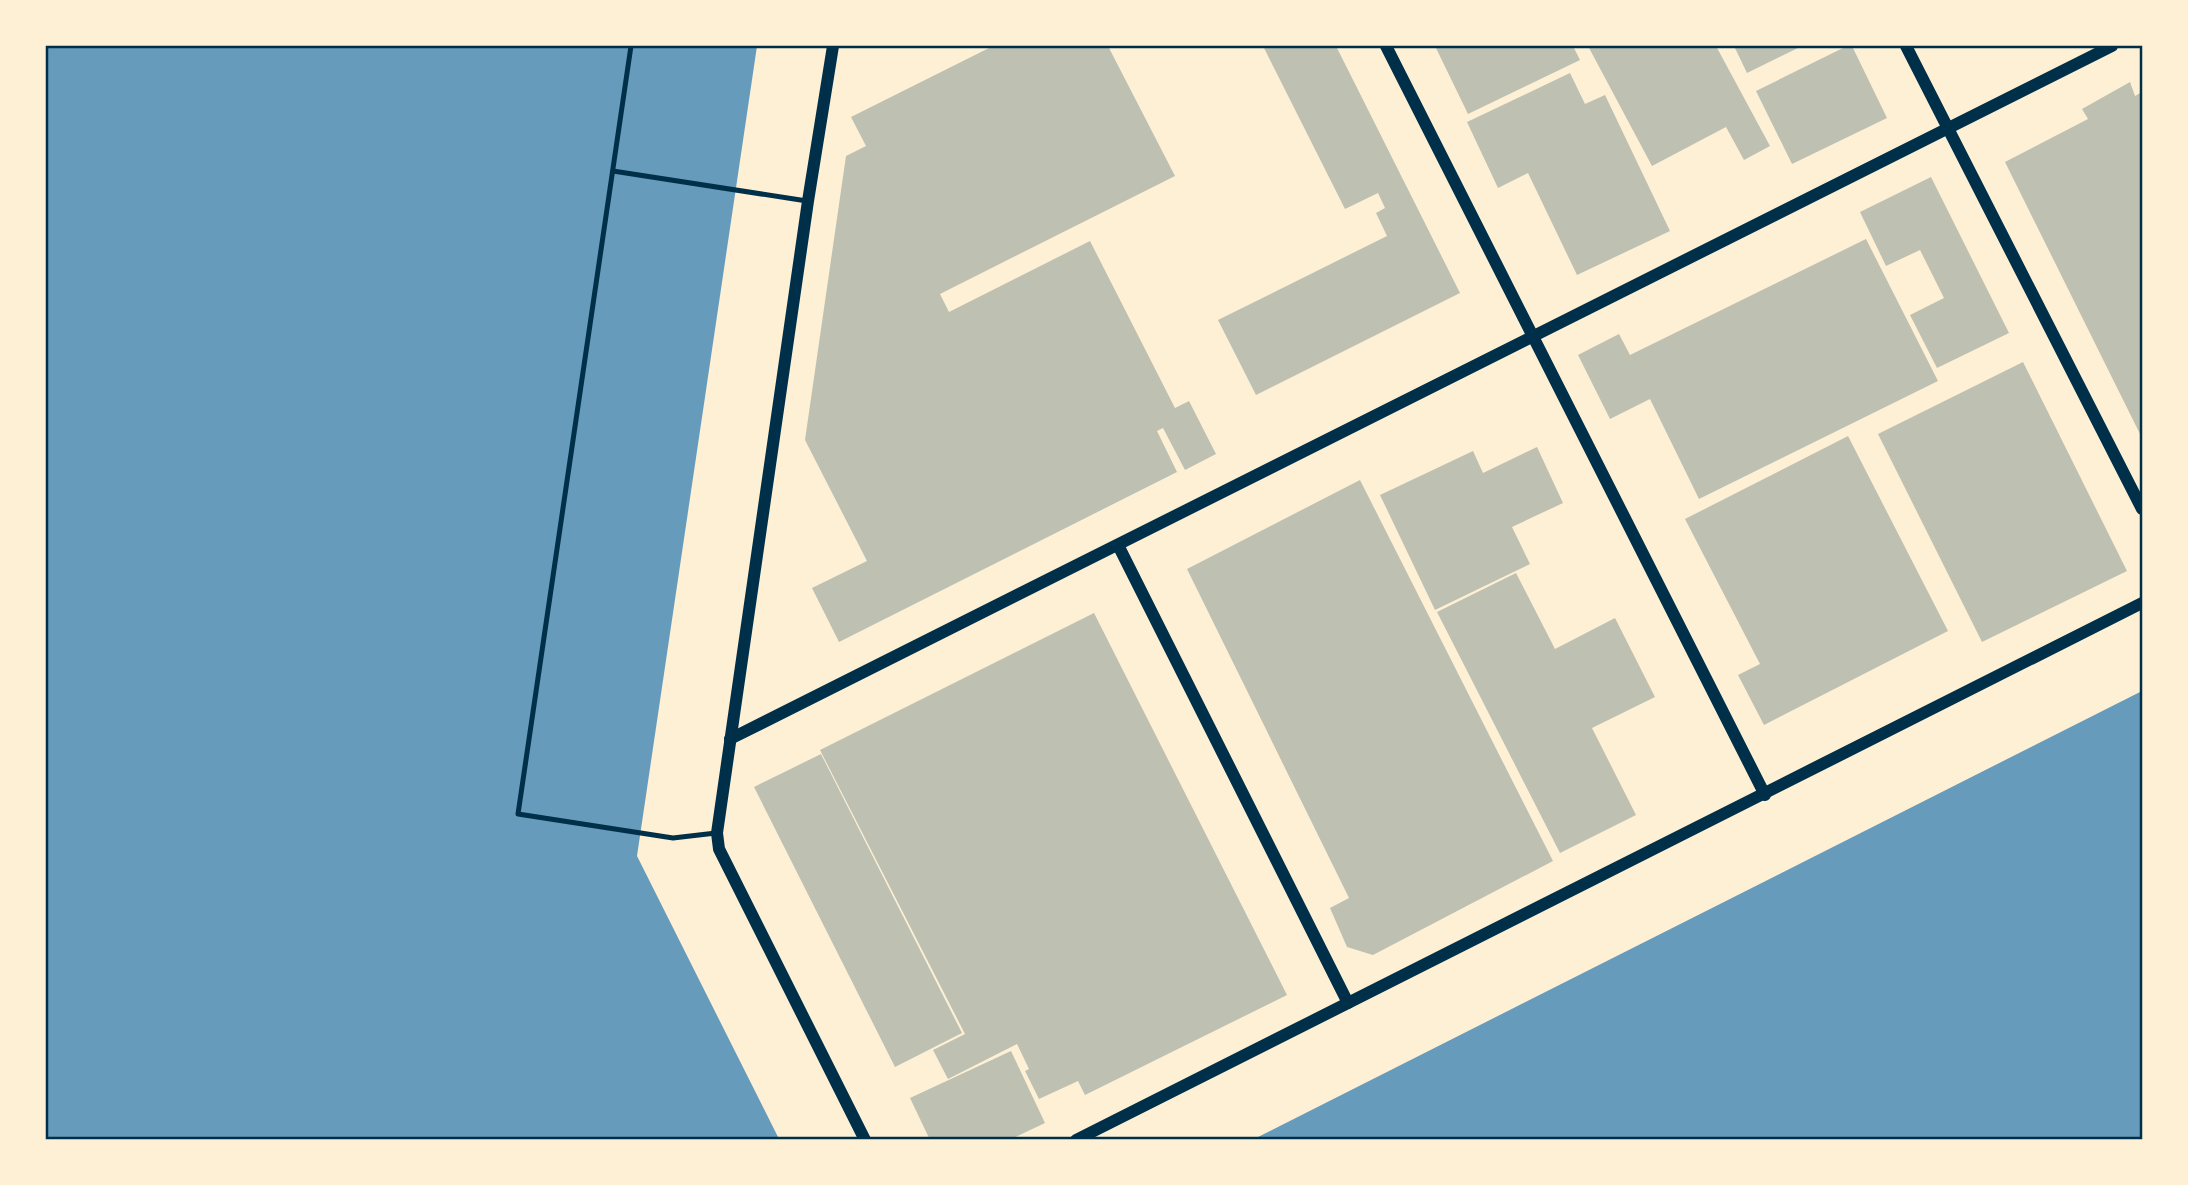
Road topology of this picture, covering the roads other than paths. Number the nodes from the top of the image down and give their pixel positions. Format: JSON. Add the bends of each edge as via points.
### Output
{"nodes":[{"id":1,"x":631,"y":46,"type":"edge"},
{"id":2,"x":834,"y":46,"type":"edge"},
{"id":3,"x":1386,"y":46,"type":"edge"},
{"id":4,"x":1906,"y":46,"type":"edge"},
{"id":5,"x":2112,"y":46,"type":"edge"},
{"id":6,"x":1948,"y":129,"type":"junction"},
{"id":7,"x":613,"y":171,"type":"junction"},
{"id":8,"x":808,"y":201,"type":"junction"},
{"id":9,"x":1534,"y":336,"type":"junction"},
{"id":10,"x":2143,"y":509,"type":"edge"},
{"id":11,"x":1118,"y":545,"type":"junction"},
{"id":12,"x":2143,"y":603,"type":"edge"},
{"id":13,"x":730,"y":739,"type":"junction"},
{"id":14,"x":1765,"y":794,"type":"junction"},
{"id":15,"x":717,"y":833,"type":"junction"},
{"id":16,"x":1348,"y":1003,"type":"junction"},
{"id":17,"x":864,"y":1139,"type":"edge"},
{"id":18,"x":1076,"y":1139,"type":"edge"}],
"edges":[{"from":1,"to":7,"type":"lane"},
{"from":2,"to":8,"type":"street"},
{"from":3,"to":9,"type":"street"},
{"from":4,"to":6,"type":"street"},
{"from":5,"to":6,"type":"street"},
{"from":6,"to":9,"type":"street"},
{"from":6,"to":10,"type":"street"},
{"from":7,"to":8,"type":"lane"},
{"from":7,"to":15,"type":"lane","via":[[518,814],[673,838]]},
{"from":8,"to":13,"type":"street"},
{"from":9,"to":11,"type":"street"},
{"from":9,"to":14,"type":"street"},
{"from":11,"to":13,"type":"street"},
{"from":11,"to":16,"type":"street"},
{"from":12,"to":14,"type":"street"},
{"from":13,"to":15,"type":"street"},
{"from":14,"to":16,"type":"street"},
{"from":15,"to":17,"type":"street","via":[[719,849]]},
{"from":16,"to":18,"type":"street"}]}
